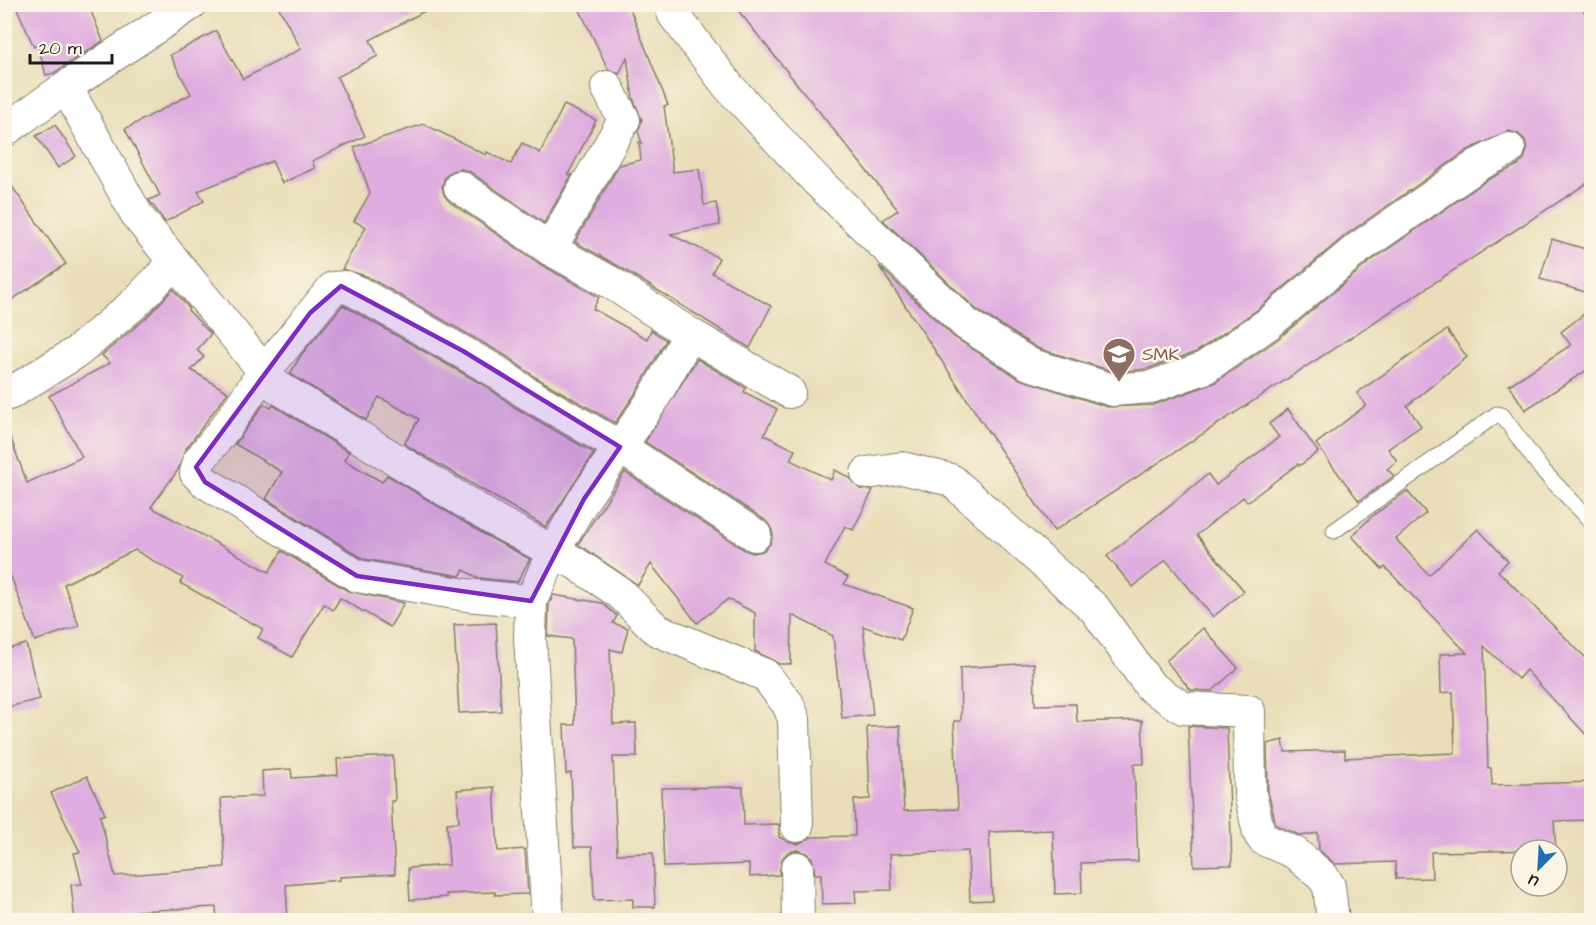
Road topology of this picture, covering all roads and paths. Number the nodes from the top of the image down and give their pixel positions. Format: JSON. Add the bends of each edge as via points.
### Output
{"nodes":[{"id":1,"x":670,"y":4,"type":"edge"},
{"id":2,"x":176,"y":9,"type":"edge"},
{"id":3,"x":66,"y":87,"type":"junction"},
{"id":4,"x":607,"y":87,"type":"dead end"},
{"id":5,"x":4,"y":132,"type":"edge"},
{"id":6,"x":1509,"y":149,"type":"dead end"},
{"id":7,"x":460,"y":187,"type":"dead end"},
{"id":8,"x":550,"y":249,"type":"junction"},
{"id":9,"x":173,"y":264,"type":"junction"},
{"id":10,"x":690,"y":334,"type":"junction"},
{"id":11,"x":263,"y":372,"type":"junction"},
{"id":12,"x":789,"y":392,"type":"dead end"},
{"id":13,"x":9,"y":394,"type":"dead end"},
{"id":14,"x":620,"y":447,"type":"junction"},
{"id":15,"x":867,"y":473,"type":"dead end"},
{"id":16,"x":1592,"y":522,"type":"edge"},
{"id":17,"x":1334,"y":531,"type":"dead end"},
{"id":18,"x":755,"y":535,"type":"dead end"},
{"id":19,"x":553,"y":552,"type":"junction"},
{"id":20,"x":531,"y":601,"type":"junction"},
{"id":21,"x":797,"y":826,"type":"dead end"},
{"id":22,"x":797,"y":868,"type":"dead end"},
{"id":23,"x":548,"y":921,"type":"edge"},
{"id":24,"x":798,"y":921,"type":"edge"},
{"id":25,"x":1333,"y":921,"type":"edge"}],
"edges":[{"from":1,"to":6,"type":"street","via":[[674,15],[729,87],[817,181],[966,324],[1029,364],[1113,390],[1151,387],[1204,368],[1268,324],[1357,249],[1478,165]]},
{"from":2,"to":3,"type":"street"},
{"from":3,"to":5,"type":"street"},
{"from":3,"to":9,"type":"street","via":[[138,217]]},
{"from":4,"to":8,"type":"street","via":[[624,120]]},
{"from":7,"to":8,"type":"street"},
{"from":8,"to":10,"type":"street"},
{"from":9,"to":11,"type":"street"},
{"from":9,"to":13,"type":"street","via":[[134,304],[77,352]]},
{"from":10,"to":12,"type":"street"},
{"from":10,"to":14,"type":"street"},
{"from":11,"to":14,"type":"street","via":[[333,288],[346,286],[463,351]]},
{"from":11,"to":19,"type":"street","via":[[297,400]]},
{"from":11,"to":20,"type":"street","via":[[199,461],[196,467],[200,477],[357,576],[466,595]]},
{"from":14,"to":18,"type":"street"},
{"from":14,"to":19,"type":"street"},
{"from":15,"to":25,"type":"street","via":[[902,468],[951,480],[1095,609],[1151,687],[1183,708],[1249,711],[1250,794],[1259,833],[1263,839],[1295,854],[1323,877],[1329,886]]},
{"from":16,"to":17,"type":"lane","via":[[1542,470],[1502,415],[1497,414]]},
{"from":19,"to":20,"type":"street"},
{"from":19,"to":21,"type":"street","via":[[620,593],[657,630],[765,675],[780,692],[794,719]]},
{"from":20,"to":23,"type":"street"},
{"from":22,"to":24,"type":"street"}]}
